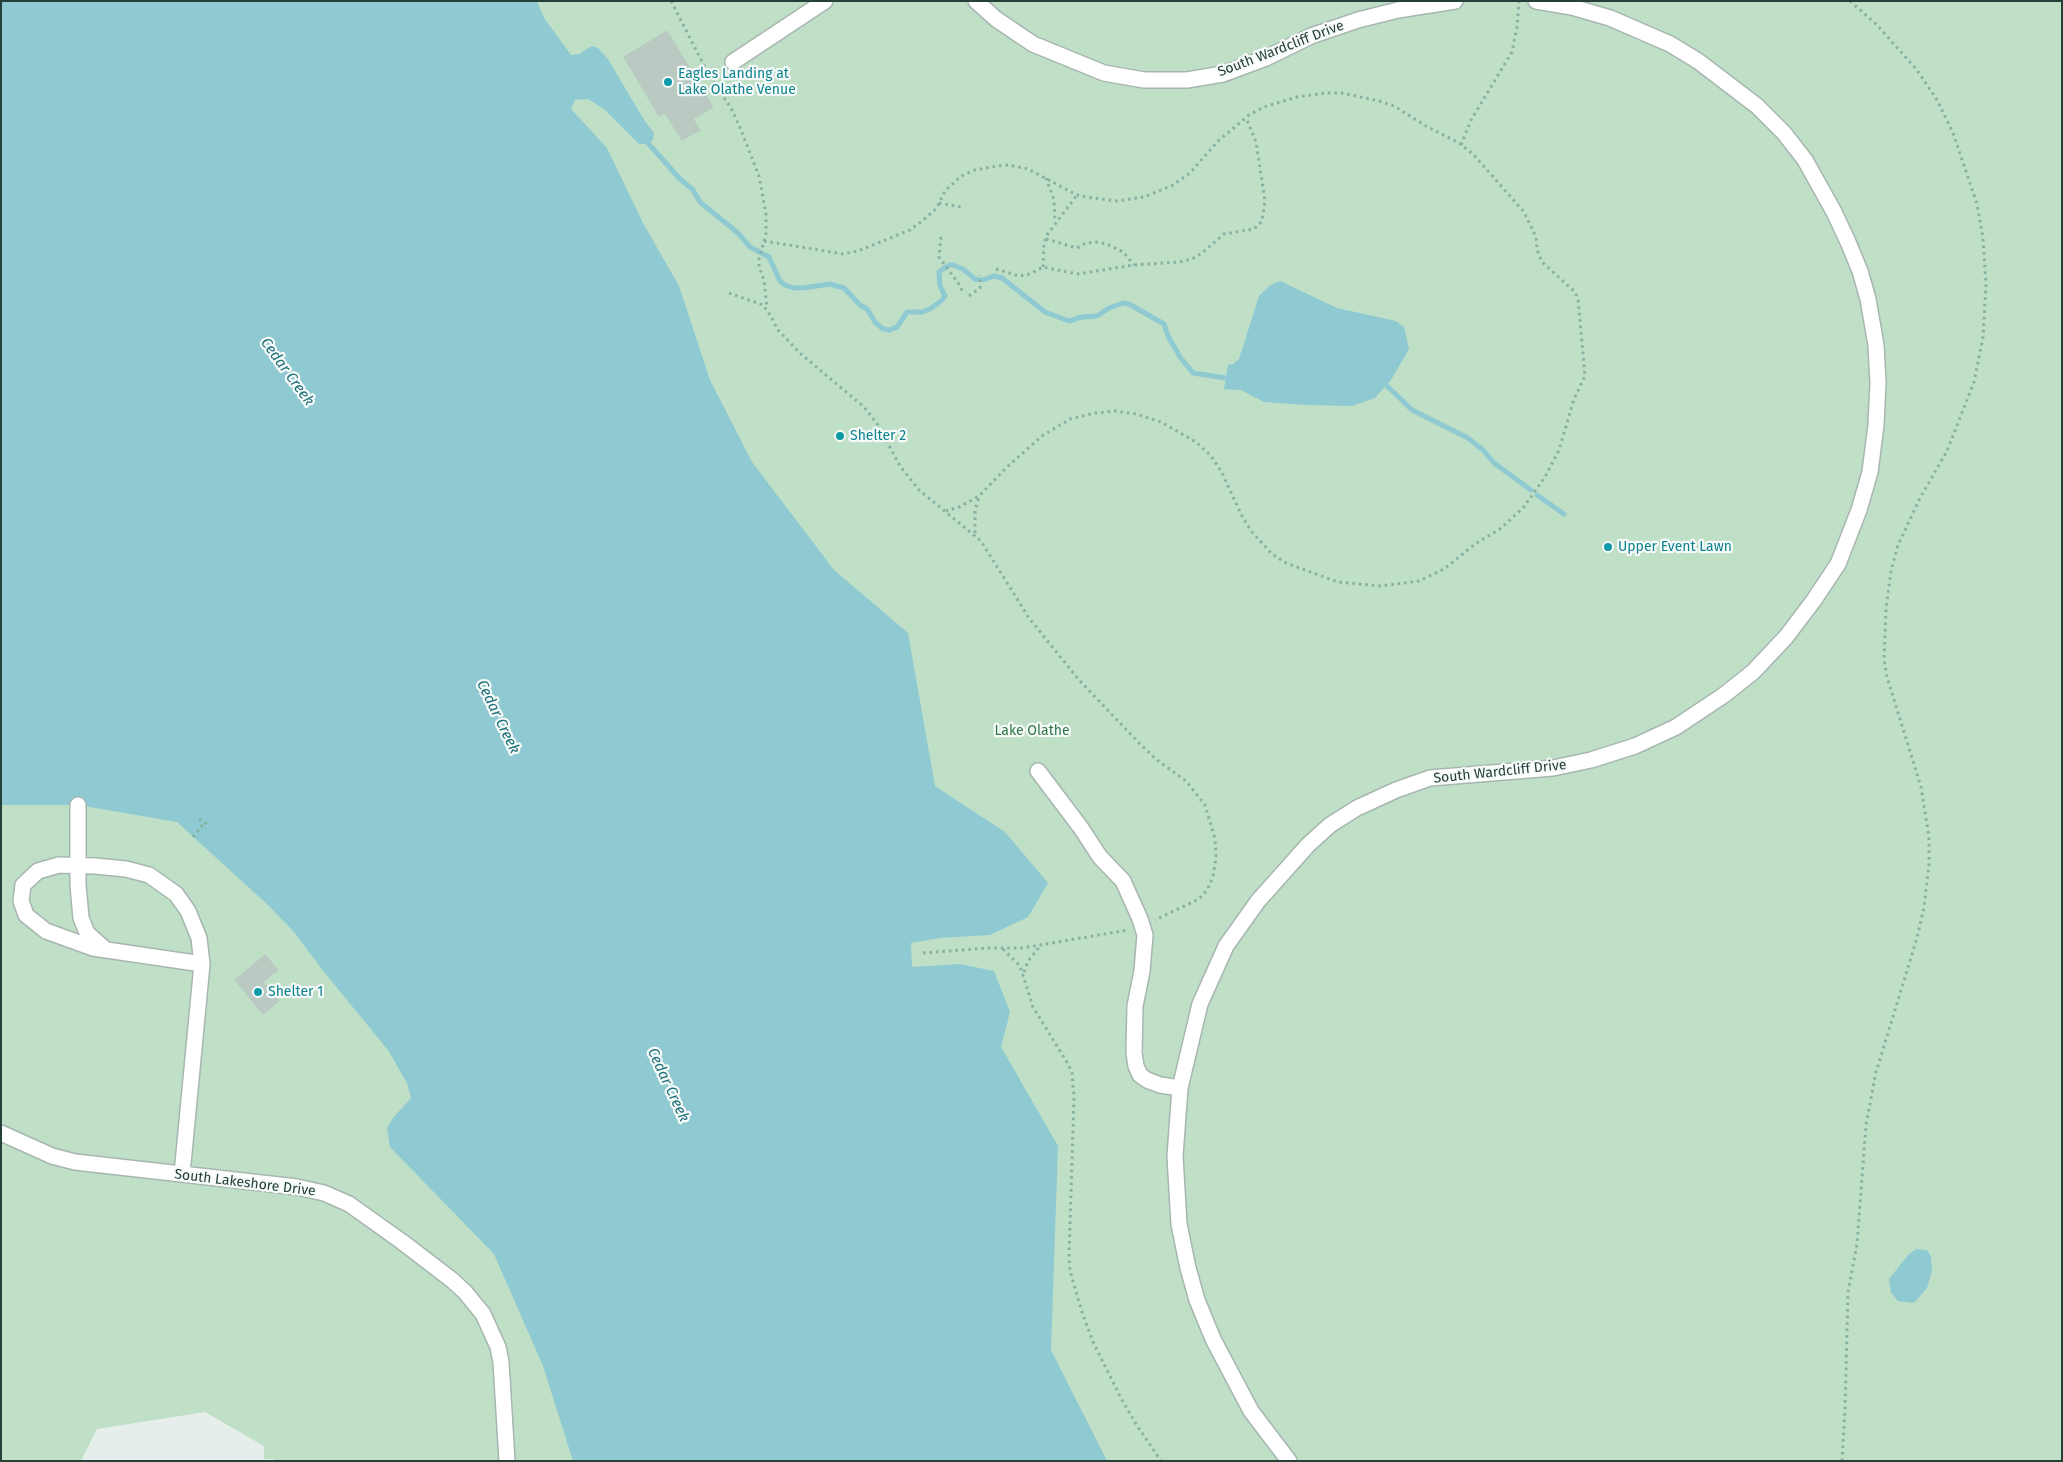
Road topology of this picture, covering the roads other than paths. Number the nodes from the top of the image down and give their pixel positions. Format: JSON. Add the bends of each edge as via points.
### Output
{"nodes":[{"id":1,"x":825,"y":1,"type":"edge"},
{"id":2,"x":976,"y":1,"type":"edge"},
{"id":3,"x":1455,"y":1,"type":"edge"},
{"id":4,"x":1536,"y":1,"type":"edge"},
{"id":5,"x":733,"y":62,"type":"dead end"},
{"id":6,"x":1038,"y":771,"type":"dead end"},
{"id":7,"x":78,"y":805,"type":"dead end"},
{"id":8,"x":78,"y":865,"type":"junction"},
{"id":9,"x":106,"y":950,"type":"junction"},
{"id":10,"x":202,"y":964,"type":"junction"},
{"id":11,"x":1180,"y":1088,"type":"junction"},
{"id":12,"x":1,"y":1133,"type":"edge"},
{"id":13,"x":182,"y":1174,"type":"junction"},
{"id":14,"x":507,"y":1461,"type":"edge"},
{"id":15,"x":1289,"y":1461,"type":"edge"}],
"edges":[{"from":1,"to":5,"type":"street"},
{"from":2,"to":3,"type":"street","name":"South Wardcliff Drive","via":[[1033,44],[1071,61],[1104,73],[1153,80],[1187,80],[1223,74],[1311,36],[1358,20]]},
{"from":4,"to":11,"type":"street","name":"South Wardcliff Drive","via":[[1610,18],[1670,44],[1757,106],[1805,160],[1834,212],[1860,271],[1876,346],[1876,425],[1870,472],[1860,510],[1838,564],[1786,637],[1753,672],[1676,727],[1635,746],[1553,768],[1430,778],[1380,797],[1330,825],[1269,887],[1226,946],[1200,1004]]},
{"from":6,"to":11,"type":"street","via":[[1127,889],[1144,935],[1144,955],[1135,1006],[1136,1066],[1140,1075],[1148,1080]]},
{"from":7,"to":8,"type":"street"},
{"from":8,"to":9,"type":"street","via":[[81,918],[87,933]]},
{"from":8,"to":9,"type":"street","via":[[59,865],[38,871],[23,885],[21,901],[26,915],[46,931]]},
{"from":8,"to":10,"type":"street","via":[[126,869],[149,875],[176,894],[188,911],[199,938]]},
{"from":9,"to":10,"type":"street"},
{"from":10,"to":13,"type":"street"},
{"from":11,"to":15,"type":"street","name":"South Wardcliff Drive","via":[[1174,1156],[1176,1188],[1184,1251],[1197,1300],[1213,1339],[1251,1411]]},
{"from":12,"to":13,"type":"street","name":"South Lakeshore Drive","via":[[52,1156],[75,1162]]},
{"from":13,"to":14,"type":"street","name":"South Lakeshore Drive","via":[[324,1193],[349,1204],[452,1280],[483,1314],[498,1346],[502,1362]]}]}
